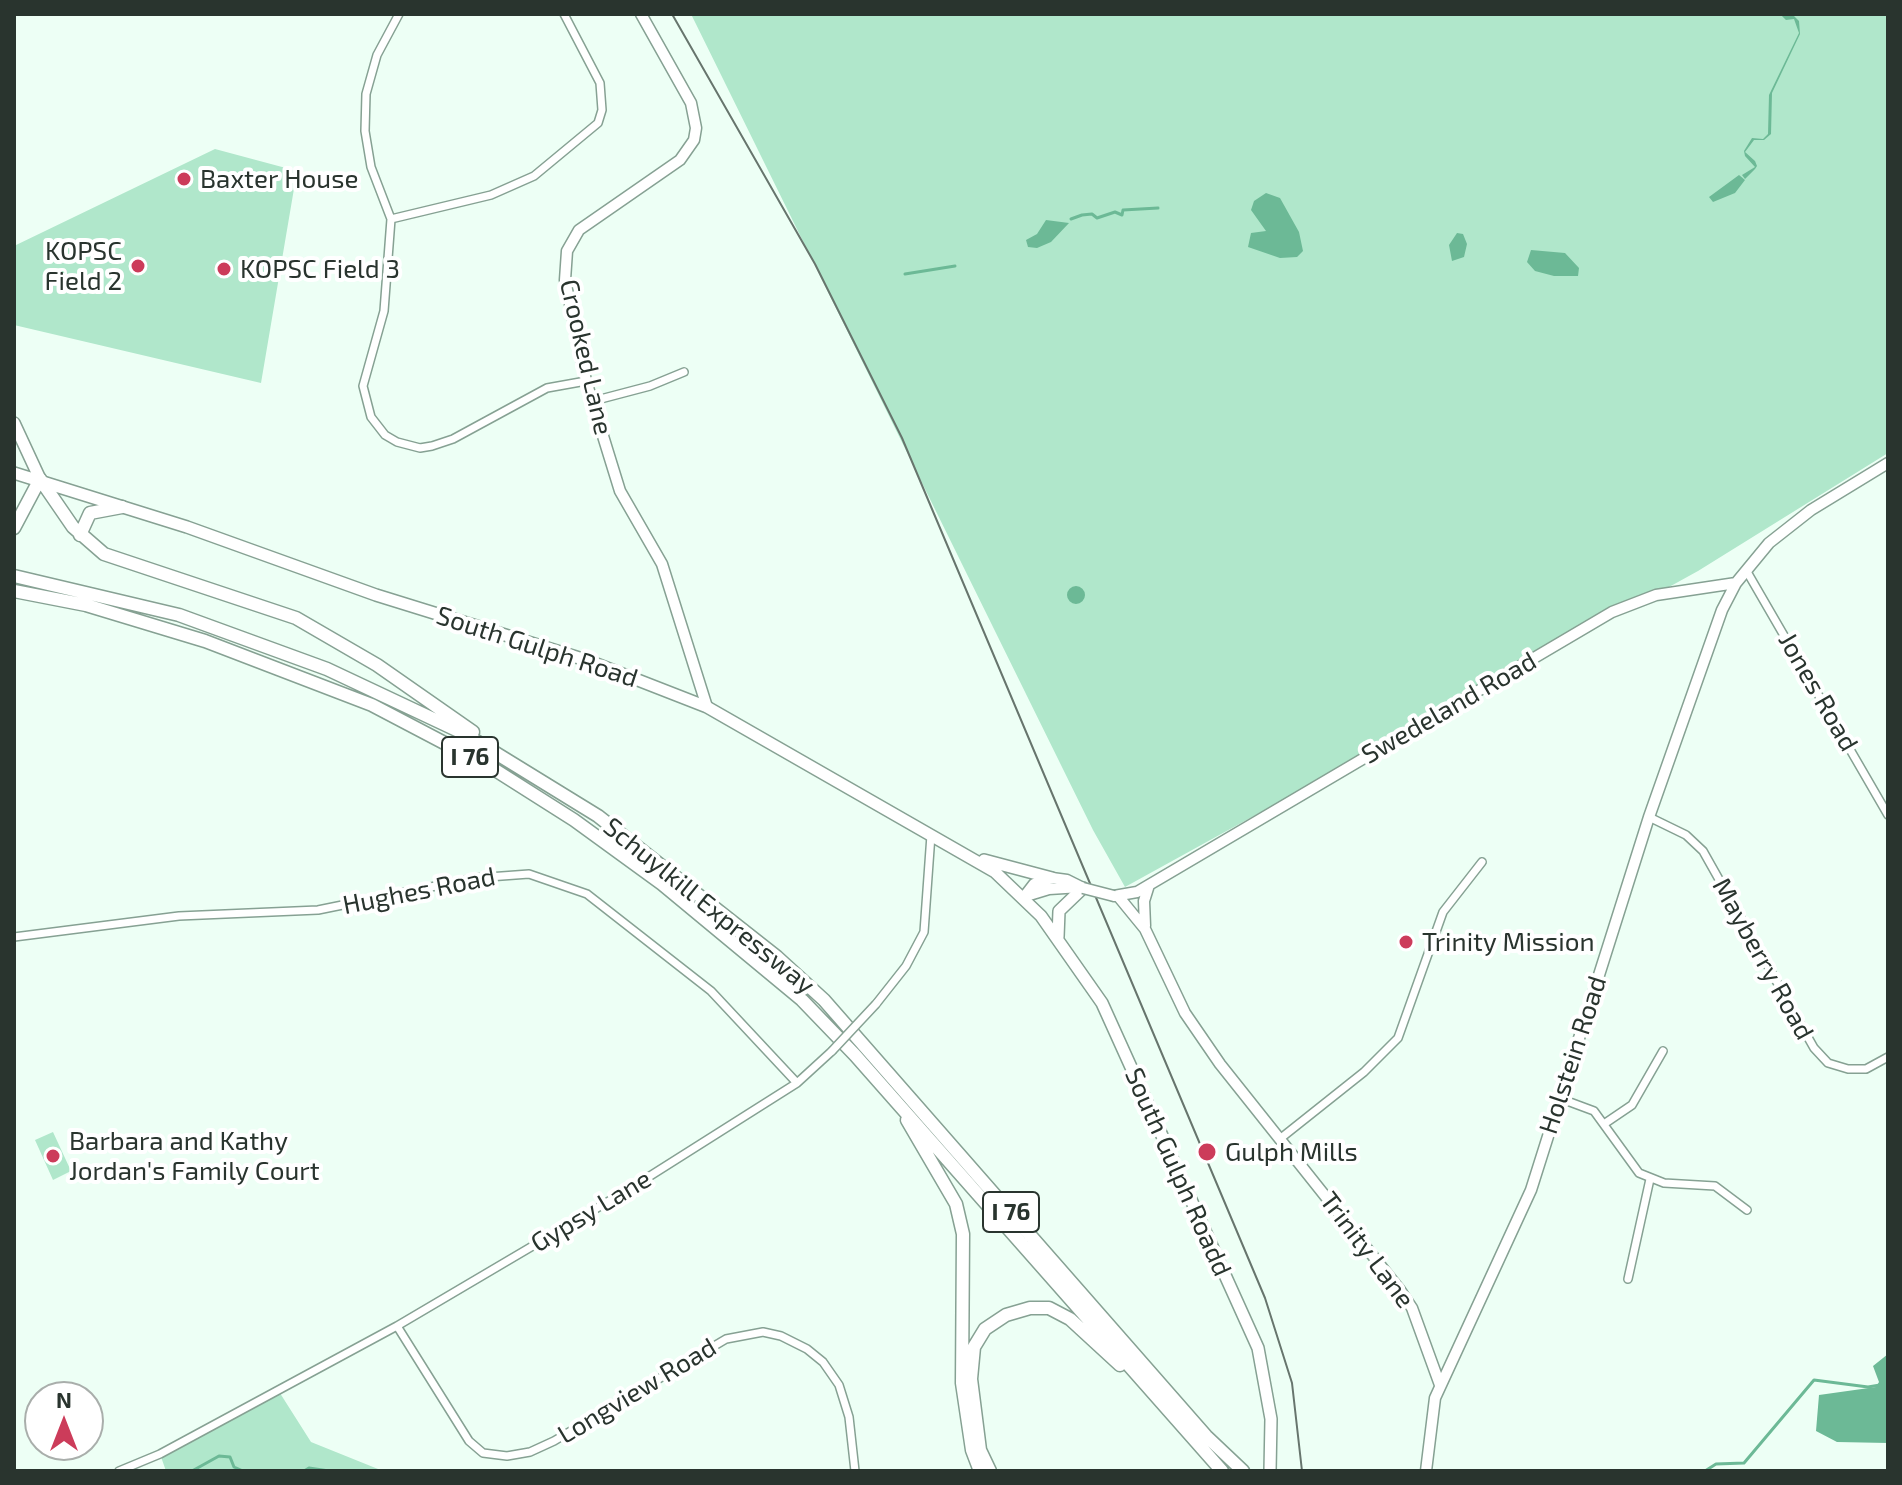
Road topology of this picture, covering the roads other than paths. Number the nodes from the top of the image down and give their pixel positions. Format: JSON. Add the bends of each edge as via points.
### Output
{"nodes":[{"id":1,"x":399,"y":14,"type":"edge"},
{"id":2,"x":564,"y":14,"type":"edge"},
{"id":3,"x":641,"y":14,"type":"edge"},
{"id":4,"x":391,"y":219,"type":"junction"},
{"id":5,"x":684,"y":372,"type":"dead end"},
{"id":6,"x":586,"y":381,"type":"junction"},
{"id":7,"x":593,"y":401,"type":"junction"},
{"id":8,"x":14,"y":423,"type":"edge"},
{"id":9,"x":1888,"y":463,"type":"edge"},
{"id":10,"x":14,"y":473,"type":"edge"},
{"id":11,"x":40,"y":479,"type":"junction"},
{"id":12,"x":122,"y":507,"type":"junction"},
{"id":13,"x":14,"y":528,"type":"edge"},
{"id":14,"x":80,"y":535,"type":"junction"},
{"id":15,"x":1746,"y":570,"type":"junction"},
{"id":16,"x":14,"y":576,"type":"edge"},
{"id":17,"x":1736,"y":583,"type":"junction"},
{"id":18,"x":14,"y":591,"type":"edge"},
{"id":19,"x":707,"y":707,"type":"junction"},
{"id":20,"x":503,"y":755,"type":"junction"},
{"id":21,"x":1888,"y":815,"type":"edge"},
{"id":22,"x":1649,"y":817,"type":"junction"},
{"id":23,"x":931,"y":835,"type":"junction"},
{"id":24,"x":976,"y":857,"type":"junction"},
{"id":25,"x":1482,"y":862,"type":"dead end"},
{"id":26,"x":1052,"y":878,"type":"junction"},
{"id":27,"x":1149,"y":885,"type":"junction"},
{"id":28,"x":1082,"y":887,"type":"junction"},
{"id":29,"x":1116,"y":896,"type":"junction"},
{"id":30,"x":1024,"y":897,"type":"junction"},
{"id":31,"x":1145,"y":929,"type":"junction"},
{"id":32,"x":14,"y":937,"type":"edge"},
{"id":33,"x":1058,"y":937,"type":"junction"},
{"id":34,"x":1663,"y":1051,"type":"dead end"},
{"id":35,"x":855,"y":1055,"type":"junction"},
{"id":36,"x":1888,"y":1057,"type":"edge"},
{"id":37,"x":797,"y":1083,"type":"junction"},
{"id":38,"x":1559,"y":1098,"type":"junction"},
{"id":39,"x":1604,"y":1124,"type":"junction"},
{"id":40,"x":1281,"y":1138,"type":"junction"},
{"id":41,"x":1650,"y":1179,"type":"junction"},
{"id":42,"x":1747,"y":1210,"type":"dead end"},
{"id":43,"x":1628,"y":1279,"type":"dead end"},
{"id":44,"x":397,"y":1326,"type":"junction"},
{"id":45,"x":1440,"y":1385,"type":"junction"},
{"id":46,"x":1169,"y":1414,"type":"junction"},
{"id":47,"x":1427,"y":1466,"type":"edge"},
{"id":48,"x":1242,"y":1470,"type":"edge"},
{"id":49,"x":119,"y":1471,"type":"edge"},
{"id":50,"x":855,"y":1471,"type":"edge"},
{"id":51,"x":980,"y":1471,"type":"edge"},
{"id":52,"x":990,"y":1471,"type":"edge"},
{"id":53,"x":1222,"y":1471,"type":"edge"},
{"id":54,"x":1270,"y":1471,"type":"edge"}],
"edges":[{"from":1,"to":4,"type":"street","via":[[373,65],[365,111],[371,167]]},
{"from":2,"to":4,"type":"street","via":[[600,83],[598,123],[534,176],[491,195]]},
{"from":3,"to":6,"type":"main road","name":"Crooked Lane","via":[[691,103],[696,128],[680,160],[590,219],[572,240],[565,280]]},
{"from":4,"to":6,"type":"street","via":[[384,311],[363,386],[367,408],[385,435],[407,446],[441,444],[532,395]]},
{"from":5,"to":7,"type":"street"},
{"from":6,"to":7,"type":"main road","name":"Crooked Lane"},
{"from":7,"to":19,"type":"main road","name":"Crooked Lane","via":[[620,491],[662,564]]},
{"from":8,"to":11,"type":"main road"},
{"from":9,"to":15,"type":"main road","via":[[1811,510],[1769,543]]},
{"from":10,"to":11,"type":"main road","name":"South Gulph Road"},
{"from":11,"to":12,"type":"main road","name":"South Gulph Road"},
{"from":11,"to":13,"type":"highway"},
{"from":11,"to":14,"type":"highway"},
{"from":12,"to":14,"type":"highway","via":[[93,511],[84,519]]},
{"from":12,"to":19,"type":"main road","name":"South Gulph Road","via":[[376,595],[589,661]]},
{"from":14,"to":20,"type":"highway","via":[[120,561],[279,611],[315,628],[437,703]]},
{"from":15,"to":17,"type":"main road"},
{"from":15,"to":21,"type":"street","name":"Jones Road"},
{"from":16,"to":20,"type":"highway","name":"Schuylkill Expressway","number":"I 76","via":[[179,615],[272,647],[378,692]]},
{"from":17,"to":22,"type":"main road","name":"Holstein Road","via":[[1709,640]]},
{"from":17,"to":27,"type":"main road","name":"Swedeland Road","via":[[1656,595],[1612,612]]},
{"from":18,"to":35,"type":"highway","name":"Schuylkill Expressway","number":"I 76","via":[[128,617],[257,659],[372,705],[492,768],[662,884],[802,1000]]},
{"from":19,"to":23,"type":"main road","name":"South Gulph Road"},
{"from":20,"to":48,"type":"highway","name":"Schuylkill Expressway","number":"I 76","via":[[679,877],[824,1000],[1197,1426]]},
{"from":22,"to":36,"type":"street","name":"Mayberry Road","via":[[1686,835],[1703,851],[1814,1048],[1828,1063],[1866,1069]]},
{"from":22,"to":38,"type":"main road","name":"Holstein Road"},
{"from":23,"to":24,"type":"main road","name":"South Gulph Road"},
{"from":23,"to":37,"type":"street","name":"Gypsy Lane","bridge":true,"via":[[924,932],[906,966]]},
{"from":24,"to":26,"type":"main road"},
{"from":24,"to":30,"type":"main road","name":"South Gulph Road"},
{"from":25,"to":40,"type":"street","via":[[1443,912],[1398,1038]]},
{"from":26,"to":28,"type":"main road"},
{"from":26,"to":30,"type":"main road","via":[[1034,884]]},
{"from":27,"to":29,"type":"main road","name":"Swedeland Road"},
{"from":27,"to":31,"type":"main road"},
{"from":28,"to":29,"type":"main road","bridge":true},
{"from":28,"to":30,"type":"main road"},
{"from":28,"to":33,"type":"main road","via":[[1059,911]]},
{"from":29,"to":31,"type":"main road","name":"Trinity Lane"},
{"from":30,"to":33,"type":"main road","name":"South Gulph Roadd"},
{"from":31,"to":40,"type":"main road","name":"Trinity Lane","via":[[1185,1013]]},
{"from":32,"to":37,"type":"street","name":"Hughes Road","via":[[179,916],[318,910],[475,878],[529,874],[587,894],[711,991]]},
{"from":33,"to":54,"type":"main road","name":"South Gulph Roadd","via":[[1102,1003],[1258,1348],[1271,1419]]},
{"from":34,"to":39,"type":"street","via":[[1632,1105]]},
{"from":35,"to":46,"type":"highway","name":"Schuylkill Expressway","number":"I 76"},
{"from":35,"to":51,"type":"highway","via":[[907,1120],[956,1204],[963,1234],[962,1383]]},
{"from":37,"to":44,"type":"street","name":"Gypsy Lane"},
{"from":38,"to":39,"type":"street","via":[[1594,1111]]},
{"from":38,"to":45,"type":"main road","name":"Holstein Road","via":[[1531,1190]]},
{"from":39,"to":41,"type":"street","via":[[1628,1161]]},
{"from":40,"to":45,"type":"main road","name":"Trinity Lane","via":[[1412,1308]]},
{"from":41,"to":42,"type":"street","via":[[1715,1186]]},
{"from":41,"to":43,"type":"street"},
{"from":44,"to":49,"type":"street","name":"Gypsy Lane"},
{"from":44,"to":50,"type":"street","name":"Longview Road","via":[[469,1441],[483,1453],[507,1456],[554,1441],[726,1339],[763,1332],[781,1336],[823,1362],[839,1385]]},
{"from":45,"to":47,"type":"main road"},
{"from":46,"to":52,"type":"highway","via":[[1064,1314],[1030,1308],[1006,1315],[985,1329],[974,1347],[971,1379],[980,1450]]},
{"from":46,"to":53,"type":"highway","name":"Schuylkill Expressway","number":"I 76"}]}
